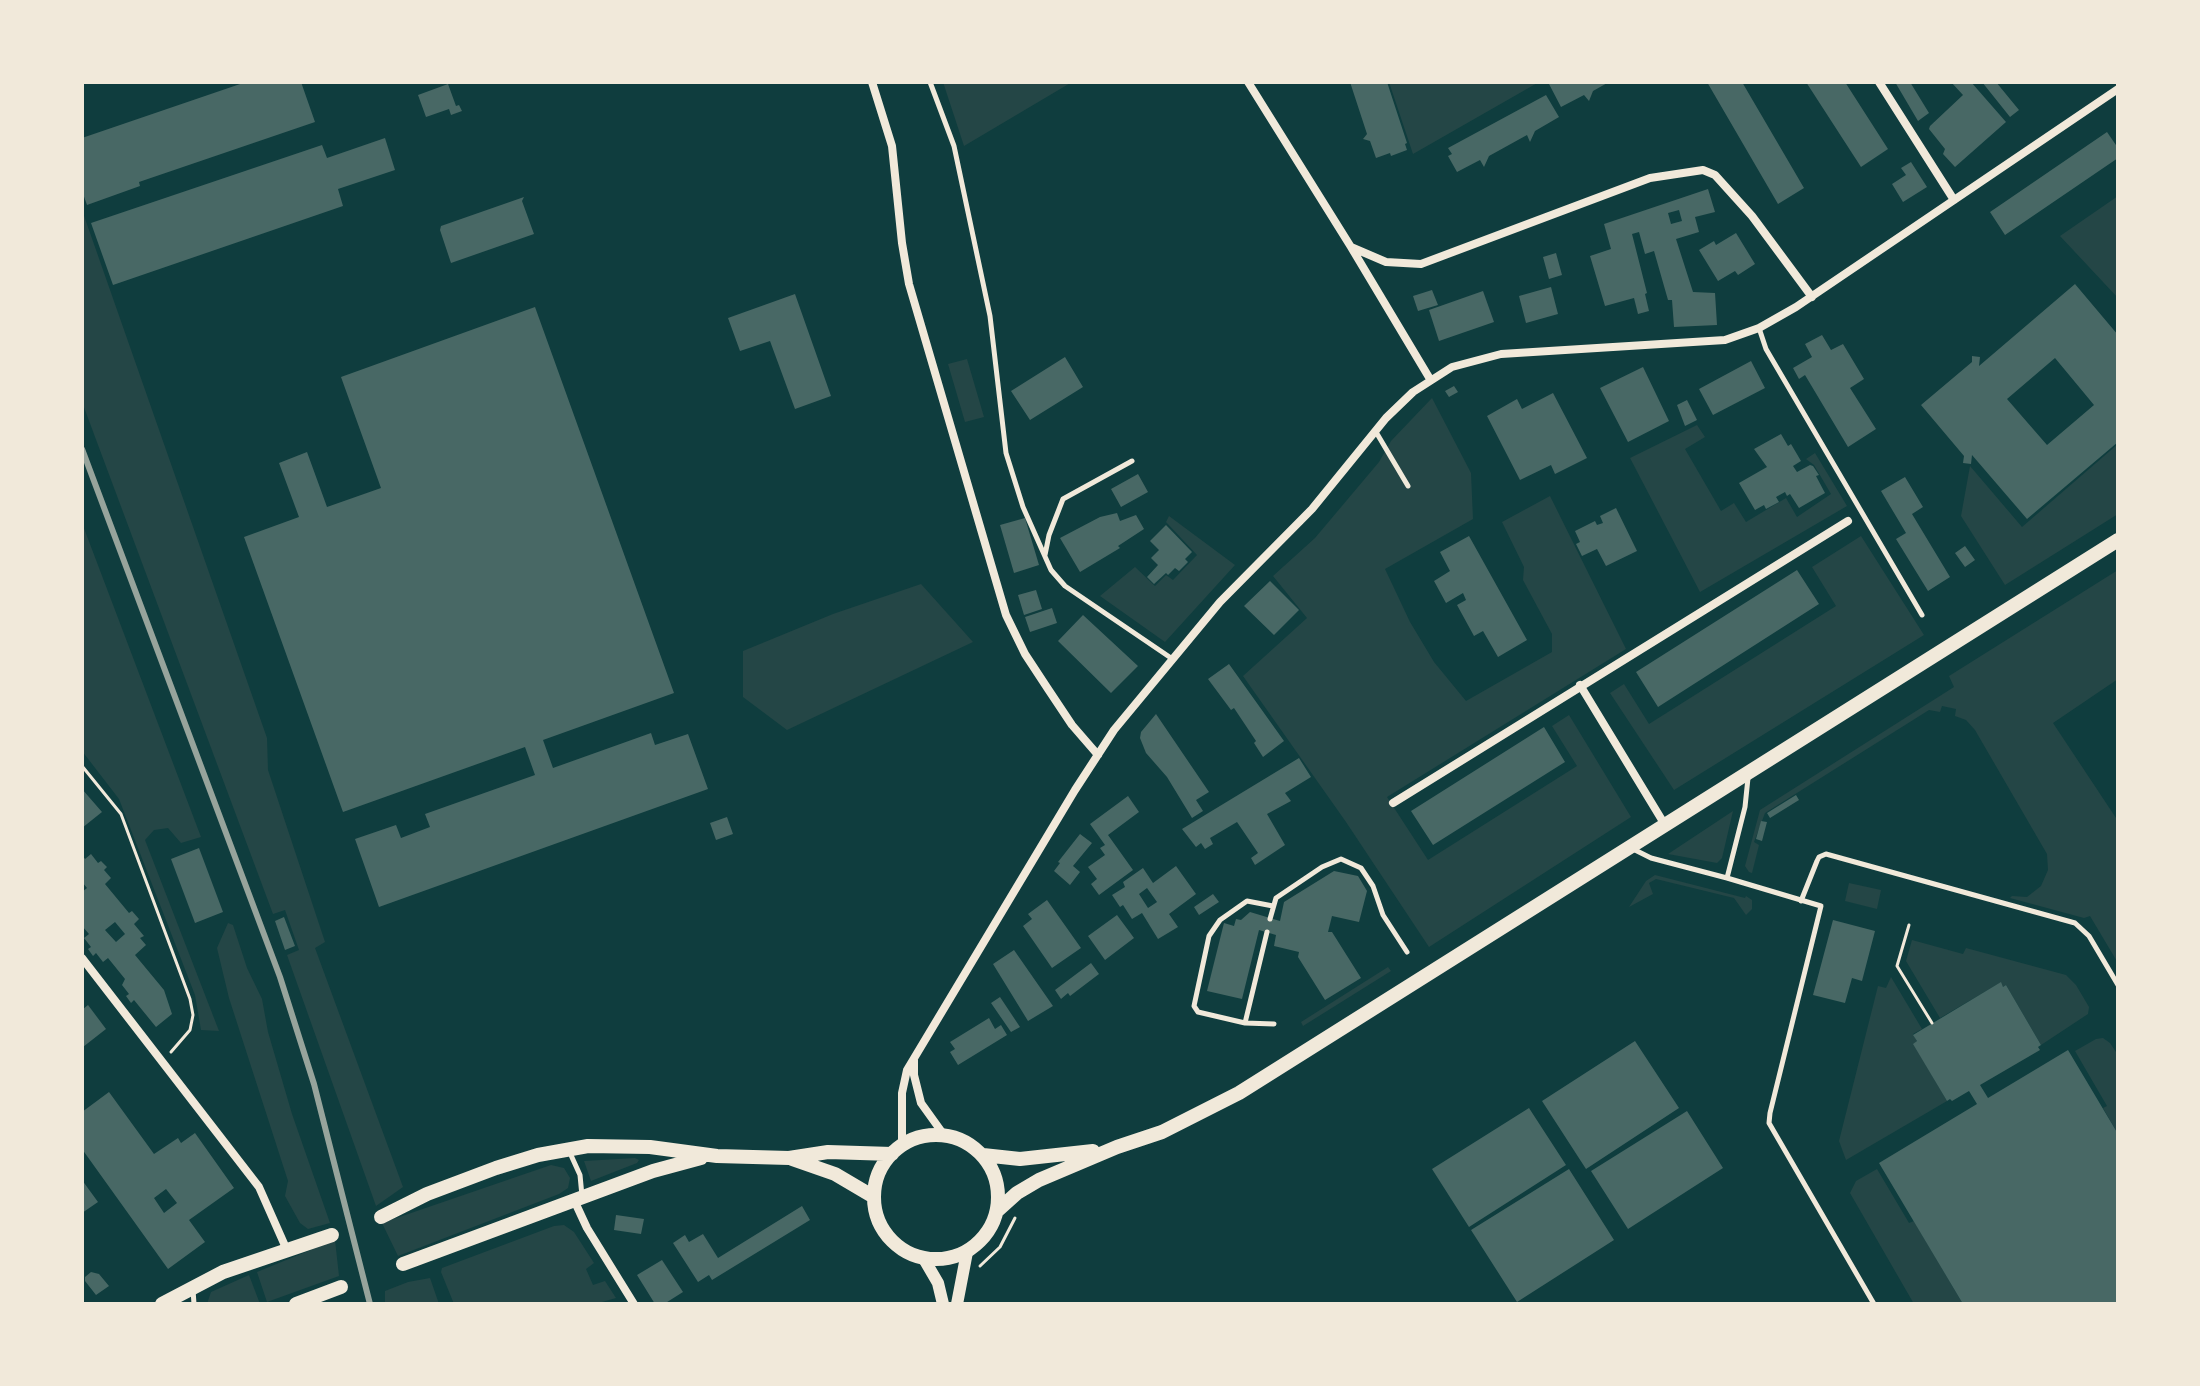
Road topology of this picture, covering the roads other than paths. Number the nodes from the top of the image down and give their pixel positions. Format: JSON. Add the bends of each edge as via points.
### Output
{"nodes":[{"id":1,"x":872,"y":82,"type":"edge"},
{"id":2,"x":930,"y":82,"type":"edge"},
{"id":3,"x":1248,"y":82,"type":"edge"},
{"id":4,"x":1879,"y":82,"type":"edge"},
{"id":5,"x":2118,"y":89,"type":"edge"},
{"id":6,"x":1954,"y":200,"type":"junction"},
{"id":7,"x":1351,"y":247,"type":"junction"},
{"id":8,"x":1812,"y":297,"type":"junction"},
{"id":9,"x":1759,"y":328,"type":"junction"},
{"id":10,"x":1430,"y":379,"type":"junction"},
{"id":11,"x":1375,"y":431,"type":"junction"},
{"id":12,"x":1132,"y":461,"type":"dead end"},
{"id":13,"x":1408,"y":486,"type":"dead end"},
{"id":14,"x":1848,"y":521,"type":"dead end"},
{"id":15,"x":2118,"y":540,"type":"edge"},
{"id":16,"x":1044,"y":556,"type":"junction"},
{"id":17,"x":1922,"y":615,"type":"dead end"},
{"id":18,"x":1171,"y":658,"type":"junction"},
{"id":19,"x":1580,"y":685,"type":"junction"},
{"id":20,"x":1098,"y":755,"type":"junction"},
{"id":21,"x":1748,"y":773,"type":"junction"},
{"id":22,"x":1393,"y":803,"type":"dead end"},
{"id":23,"x":1665,"y":825,"type":"junction"},
{"id":24,"x":1630,"y":847,"type":"junction"},
{"id":25,"x":1727,"y":878,"type":"junction"},
{"id":26,"x":1801,"y":901,"type":"junction"},
{"id":27,"x":1273,"y":906,"type":"junction"},
{"id":28,"x":1270,"y":919,"type":"dead end"},
{"id":29,"x":1267,"y":932,"type":"dead end"},
{"id":30,"x":1407,"y":952,"type":"dead end"},
{"id":31,"x":83,"y":960,"type":"edge"},
{"id":32,"x":2118,"y":985,"type":"edge"},
{"id":33,"x":1245,"y":1023,"type":"junction"},
{"id":34,"x":1274,"y":1024,"type":"dead end"},
{"id":35,"x":914,"y":1058,"type":"junction"},
{"id":36,"x":944,"y":1135,"type":"junction"},
{"id":37,"x":1117,"y":1147,"type":"junction"},
{"id":38,"x":567,"y":1149,"type":"junction"},
{"id":39,"x":897,"y":1150,"type":"junction"},
{"id":40,"x":983,"y":1155,"type":"junction"},
{"id":41,"x":717,"y":1156,"type":"junction"},
{"id":42,"x":789,"y":1158,"type":"junction"},
{"id":43,"x":874,"y":1197,"type":"junction"},
{"id":44,"x":578,"y":1199,"type":"junction"},
{"id":45,"x":997,"y":1211,"type":"junction"},
{"id":46,"x":381,"y":1217,"type":"dead end"},
{"id":47,"x":332,"y":1235,"type":"dead end"},
{"id":48,"x":286,"y":1248,"type":"junction"},
{"id":49,"x":967,"y":1252,"type":"junction"},
{"id":50,"x":924,"y":1259,"type":"junction"},
{"id":51,"x":403,"y":1264,"type":"dead end"},
{"id":52,"x":193,"y":1285,"type":"junction"},
{"id":53,"x":341,"y":1287,"type":"dead end"},
{"id":54,"x":162,"y":1304,"type":"edge"},
{"id":55,"x":194,"y":1304,"type":"edge"},
{"id":56,"x":296,"y":1304,"type":"edge"},
{"id":57,"x":634,"y":1304,"type":"edge"},
{"id":58,"x":943,"y":1304,"type":"edge"},
{"id":59,"x":957,"y":1304,"type":"edge"},
{"id":60,"x":1874,"y":1304,"type":"edge"}],
"edges":[{"from":1,"to":20,"type":"street","via":[[892,146],[912,296],[1002,603],[1025,654]]},
{"from":2,"to":16,"type":"lane","via":[[954,146],[987,303],[1010,471]]},
{"from":3,"to":7,"type":"street"},
{"from":4,"to":6,"type":"street"},
{"from":5,"to":6,"type":"street"},
{"from":6,"to":8,"type":"street"},
{"from":7,"to":8,"type":"street","via":[[1386,262],[1421,264],[1650,178],[1703,170],[1715,175],[1752,216]]},
{"from":7,"to":10,"type":"street"},
{"from":8,"to":9,"type":"street"},
{"from":9,"to":10,"type":"street","via":[[1725,340],[1501,354],[1473,359]]},
{"from":9,"to":17,"type":"lane","via":[[1766,349]]},
{"from":10,"to":11,"type":"street"},
{"from":11,"to":13,"type":"lane"},
{"from":11,"to":18,"type":"street","via":[[1334,486]]},
{"from":12,"to":16,"type":"lane","via":[[1063,499]]},
{"from":14,"to":19,"type":"street"},
{"from":15,"to":21,"type":"main road"},
{"from":16,"to":18,"type":"lane","via":[[1065,586]]},
{"from":18,"to":20,"type":"street"},
{"from":19,"to":22,"type":"street"},
{"from":19,"to":23,"type":"street"},
{"from":20,"to":35,"type":"street"},
{"from":21,"to":23,"type":"main road"},
{"from":21,"to":25,"type":"lane"},
{"from":23,"to":24,"type":"main road"},
{"from":24,"to":25,"type":"lane","via":[[1651,858]]},
{"from":24,"to":37,"type":"main road","via":[[1231,1098]]},
{"from":25,"to":26,"type":"lane"},
{"from":26,"to":32,"type":"lane","via":[[1819,857],[1826,854],[2080,926]]},
{"from":26,"to":60,"type":"lane","via":[[1821,906],[1769,1118]]},
{"from":27,"to":28,"type":"lane"},
{"from":27,"to":30,"type":"lane","via":[[1276,898],[1341,859],[1361,868]]},
{"from":27,"to":33,"type":"lane","via":[[1247,901],[1216,923],[1209,936],[1194,1006],[1198,1012]]},
{"from":29,"to":33,"type":"lane"},
{"from":31,"to":48,"type":"street","via":[[259,1187]]},
{"from":33,"to":34,"type":"lane"},
{"from":35,"to":36,"type":"street","via":[[921,1103]]},
{"from":35,"to":39,"type":"street","via":[[904,1079]]},
{"from":36,"to":39,"type":"main road","via":[[918,1137]]},
{"from":36,"to":40,"type":"main road"},
{"from":37,"to":40,"type":"main road","via":[[1020,1159]]},
{"from":37,"to":45,"type":"main road","via":[[1033,1184]]},
{"from":38,"to":41,"type":"main road","via":[[629,1146]]},
{"from":38,"to":44,"type":"lane","via":[[580,1175]]},
{"from":38,"to":46,"type":"main road","via":[[496,1168]]},
{"from":39,"to":42,"type":"main road"},
{"from":39,"to":43,"type":"main road","via":[[878,1177]]},
{"from":40,"to":45,"type":"main road","via":[[997,1183]]},
{"from":41,"to":42,"type":"main road"},
{"from":41,"to":44,"type":"main road","via":[[672,1164]]},
{"from":42,"to":43,"type":"main road","via":[[835,1174]]},
{"from":43,"to":50,"type":"main road","via":[[878,1219],[890,1239]]},
{"from":44,"to":51,"type":"main road"},
{"from":44,"to":57,"type":"street","via":[[587,1228]]},
{"from":45,"to":49,"type":"main road","via":[[986,1235]]},
{"from":47,"to":48,"type":"main road"},
{"from":48,"to":52,"type":"main road"},
{"from":49,"to":50,"type":"main road","via":[[943,1260]]},
{"from":49,"to":59,"type":"street"},
{"from":50,"to":58,"type":"street"},
{"from":52,"to":54,"type":"main road"},
{"from":52,"to":55,"type":"lane"},
{"from":53,"to":56,"type":"main road"}]}
